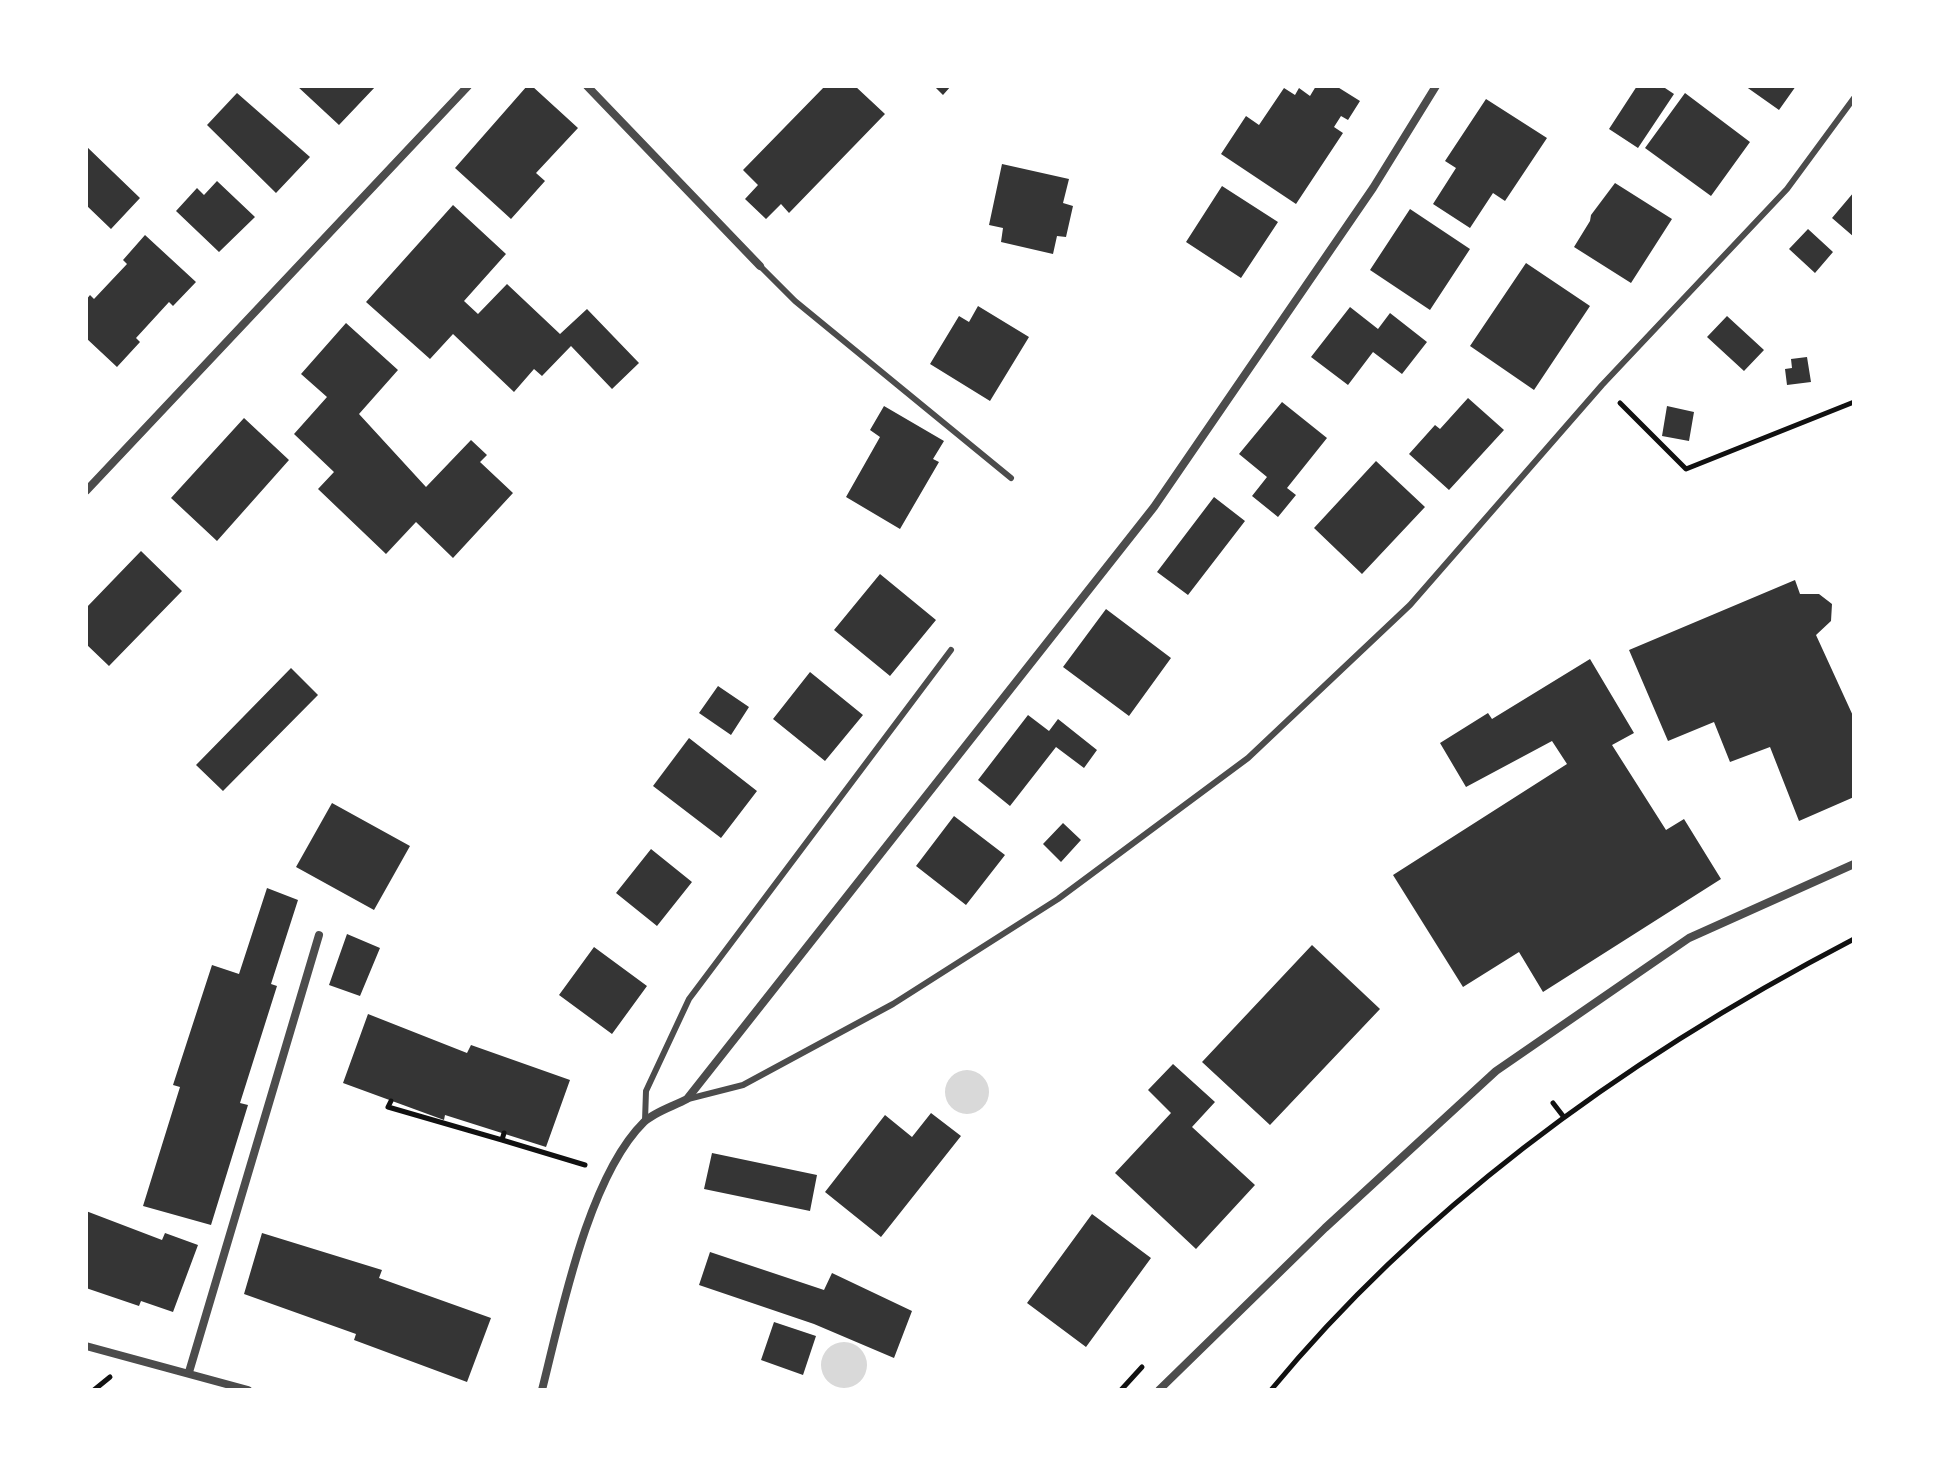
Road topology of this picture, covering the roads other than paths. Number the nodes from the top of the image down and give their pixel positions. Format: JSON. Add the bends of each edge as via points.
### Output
{"nodes":[{"id":1,"x":468,"y":86,"type":"edge"},
{"id":2,"x":587,"y":86,"type":"edge"},
{"id":3,"x":1436,"y":86,"type":"edge"},
{"id":4,"x":1854,"y":98,"type":"edge"},
{"id":5,"x":760,"y":266,"type":"joint"},
{"id":6,"x":1011,"y":478,"type":"dead end"},
{"id":7,"x":86,"y":491,"type":"edge"},
{"id":8,"x":951,"y":650,"type":"dead end"},
{"id":9,"x":1854,"y":864,"type":"edge"},
{"id":10,"x":319,"y":935,"type":"dead end"},
{"id":11,"x":687,"y":1099,"type":"junction"},
{"id":12,"x":645,"y":1121,"type":"junction"},
{"id":13,"x":86,"y":1346,"type":"edge"},
{"id":14,"x":189,"y":1372,"type":"junction"},
{"id":15,"x":248,"y":1390,"type":"edge"},
{"id":16,"x":542,"y":1390,"type":"edge"},
{"id":17,"x":1159,"y":1390,"type":"edge"}],
"edges":[{"from":1,"to":7,"type":"street"},
{"from":2,"to":5,"type":"street"},
{"from":3,"to":11,"type":"street","via":[[1373,188],[1154,507]]},
{"from":4,"to":11,"type":"lane","via":[[1787,189],[1602,385],[1410,605],[1248,758],[1058,899],[893,1004],[743,1085]]},
{"from":5,"to":6,"type":"lane","via":[[795,301]]},
{"from":8,"to":12,"type":"lane","via":[[689,999],[646,1091]]},
{"from":9,"to":17,"type":"street","via":[[1689,938],[1496,1071]]},
{"from":10,"to":14,"type":"street"},
{"from":11,"to":12,"type":"street"},
{"from":12,"to":16,"type":"street","via":[[609,1173],[563,1298]]},
{"from":13,"to":14,"type":"street"},
{"from":14,"to":15,"type":"street"}]}
